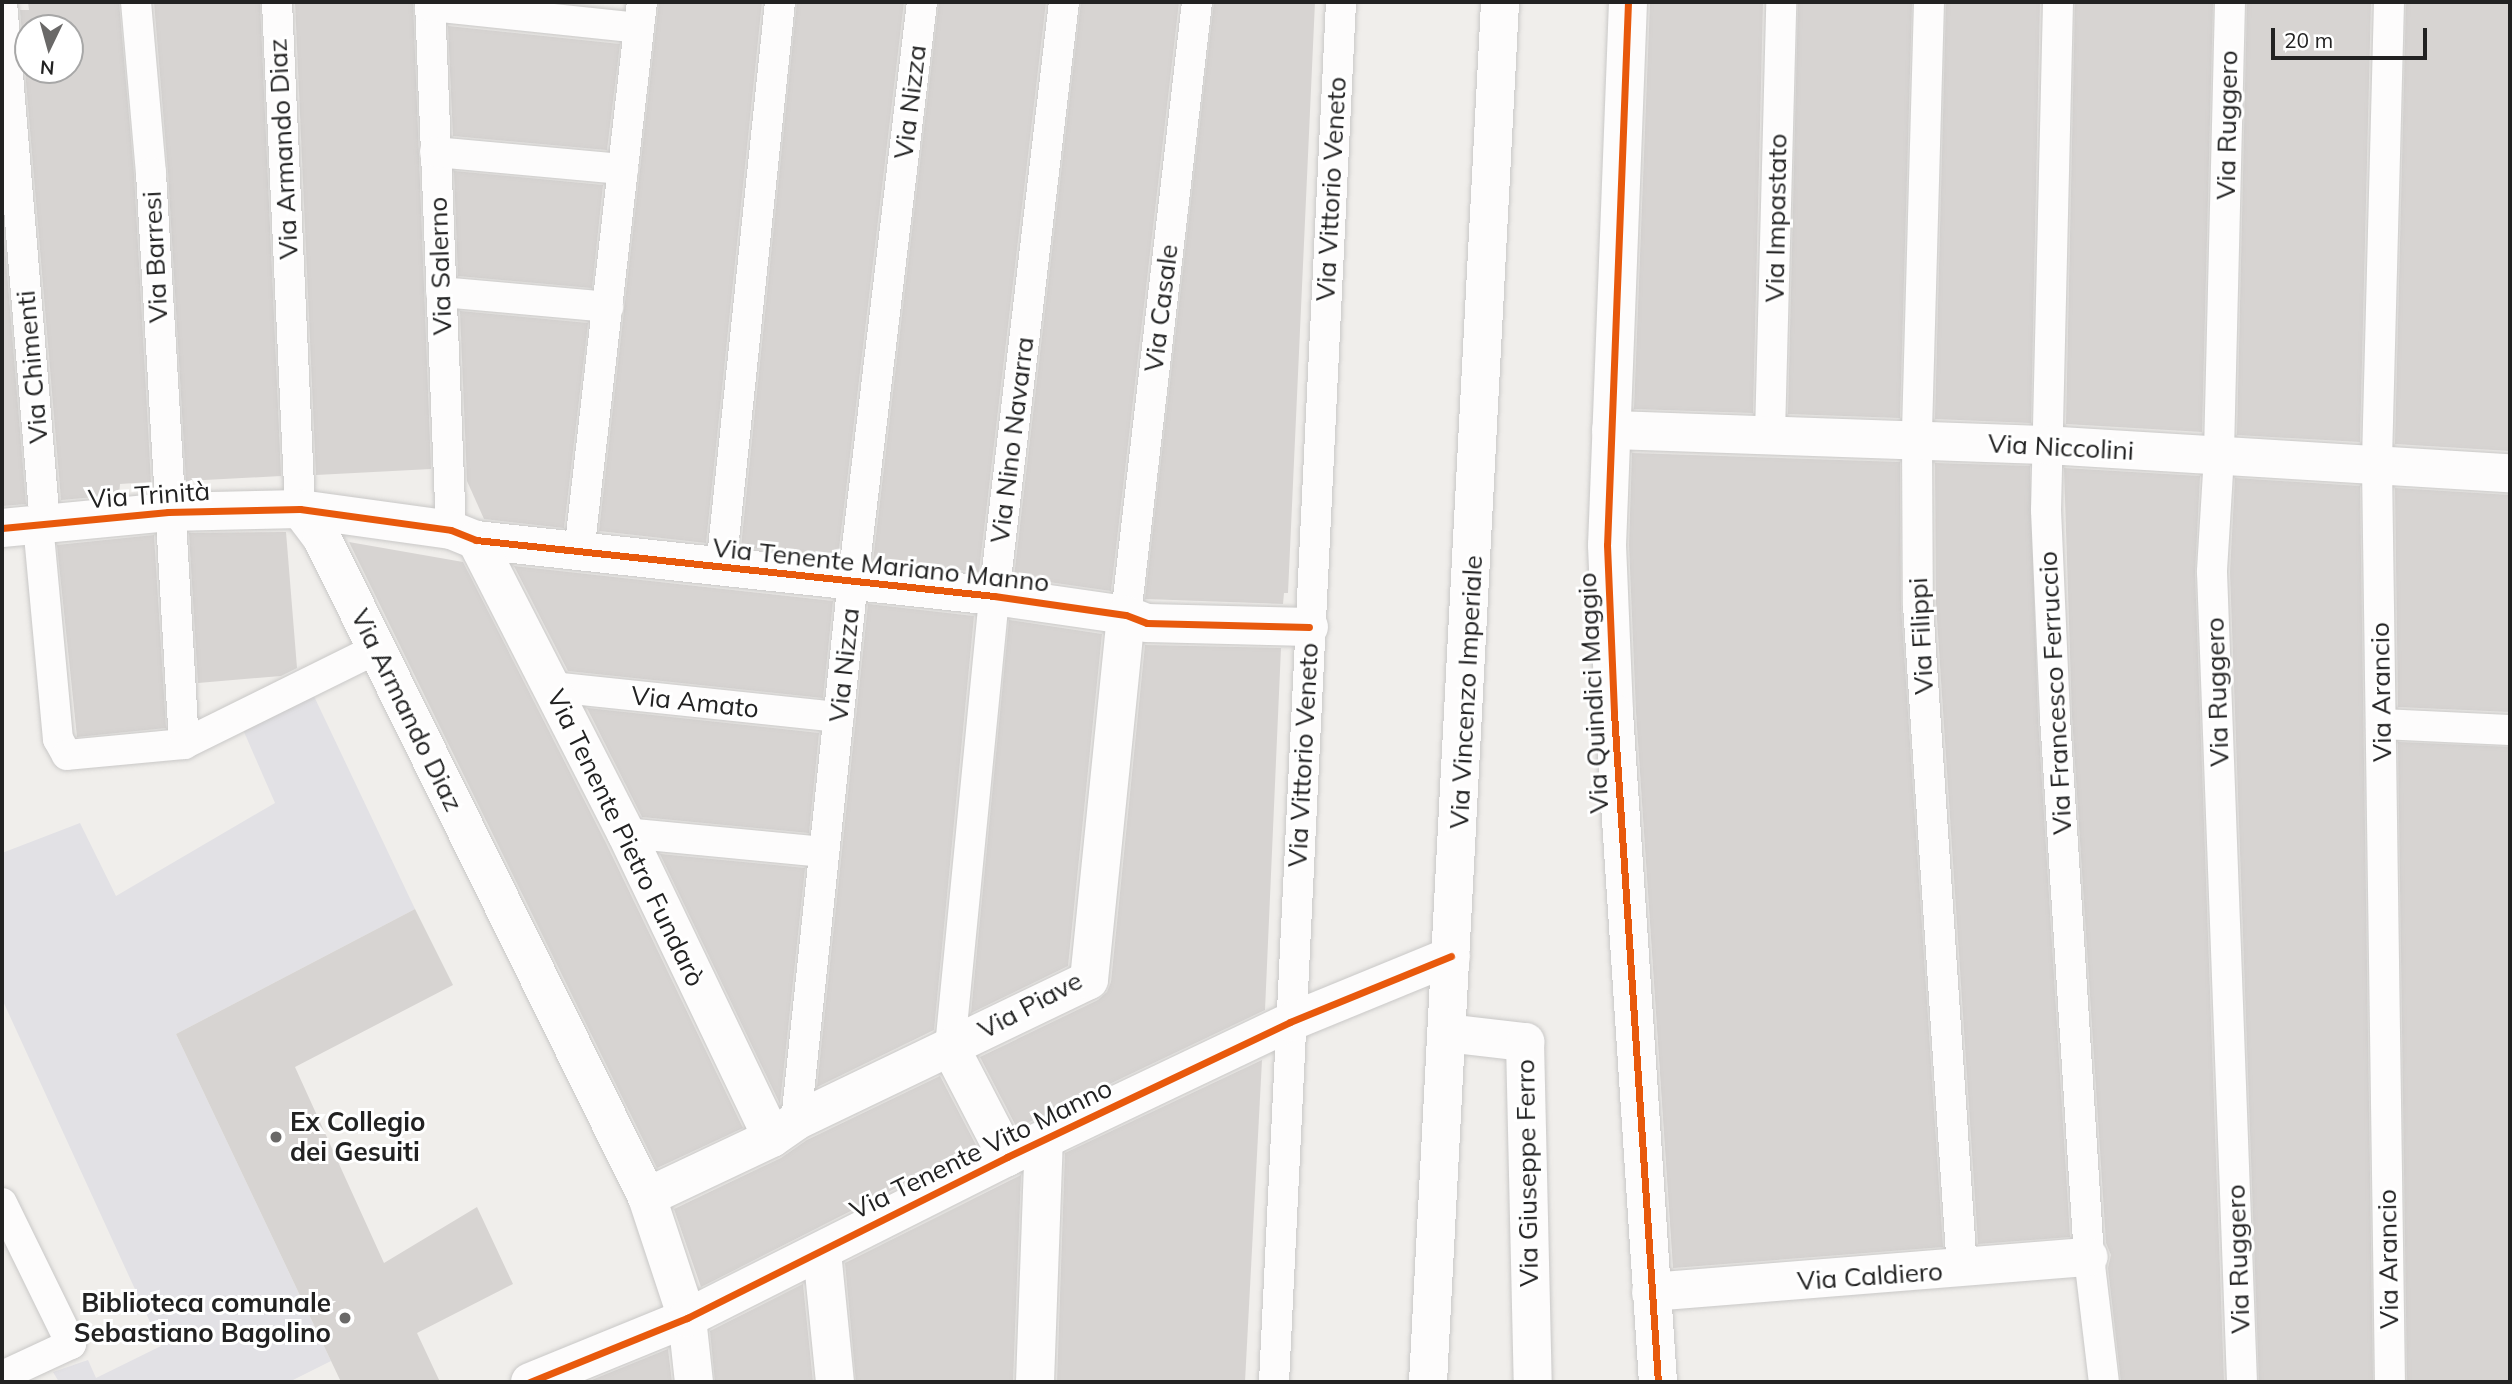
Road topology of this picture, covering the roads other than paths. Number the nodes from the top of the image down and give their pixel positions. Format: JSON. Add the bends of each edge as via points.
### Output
{"nodes":[{"id":1,"x":2,"y":2,"type":"edge"},
{"id":2,"x":136,"y":2,"type":"edge"},
{"id":3,"x":277,"y":2,"type":"edge"},
{"id":4,"x":780,"y":2,"type":"edge"},
{"id":5,"x":922,"y":2,"type":"edge"},
{"id":6,"x":1064,"y":2,"type":"edge"},
{"id":7,"x":1196,"y":2,"type":"edge"},
{"id":8,"x":1340,"y":2,"type":"edge"},
{"id":9,"x":1500,"y":2,"type":"edge"},
{"id":10,"x":1628,"y":2,"type":"edge"},
{"id":11,"x":1782,"y":2,"type":"edge"},
{"id":12,"x":1929,"y":2,"type":"edge"},
{"id":13,"x":2058,"y":2,"type":"edge"},
{"id":14,"x":2230,"y":2,"type":"edge"},
{"id":15,"x":2389,"y":2,"type":"edge"},
{"id":16,"x":430,"y":4,"type":"edge"},
{"id":17,"x":640,"y":15,"type":"edge"},
{"id":18,"x":435,"y":152,"type":"junction"},
{"id":19,"x":623,"y":169,"type":"junction"},
{"id":20,"x":441,"y":292,"type":"junction"},
{"id":21,"x":608,"y":307,"type":"junction"},
{"id":22,"x":1611,"y":430,"type":"junction"},
{"id":23,"x":1770,"y":434,"type":"junction"},
{"id":24,"x":1917,"y":442,"type":"junction"},
{"id":25,"x":2046,"y":445,"type":"junction"},
{"id":26,"x":2219,"y":456,"type":"junction"},
{"id":27,"x":2378,"y":466,"type":"junction"},
{"id":28,"x":2510,"y":473,"type":"edge"},
{"id":29,"x":300,"y":509,"type":"junction"},
{"id":30,"x":168,"y":512,"type":"junction"},
{"id":31,"x":29,"y":525,"type":"edge"},
{"id":32,"x":463,"y":535,"type":"junction"},
{"id":33,"x":579,"y":553,"type":"junction"},
{"id":34,"x":721,"y":568,"type":"junction"},
{"id":35,"x":853,"y":580,"type":"junction"},
{"id":36,"x":994,"y":596,"type":"junction"},
{"id":37,"x":1126,"y":615,"type":"junction"},
{"id":38,"x":1309,"y":627,"type":"junction"},
{"id":39,"x":376,"y":649,"type":"junction"},
{"id":40,"x":552,"y":687,"type":"junction"},
{"id":41,"x":838,"y":717,"type":"junction"},
{"id":42,"x":2381,"y":724,"type":"junction"},
{"id":43,"x":2510,"y":730,"type":"edge"},
{"id":44,"x":184,"y":744,"type":"junction"},
{"id":45,"x":626,"y":833,"type":"junction"},
{"id":46,"x":824,"y":852,"type":"junction"},
{"id":47,"x":1451,"y":956,"type":"junction"},
{"id":48,"x":1290,"y":1022,"type":"junction"},
{"id":49,"x":1447,"y":1033,"type":"junction"},
{"id":50,"x":950,"y":1047,"type":"junction"},
{"id":51,"x":784,"y":1129,"type":"junction"},
{"id":52,"x":1044,"y":1140,"type":"junction"},
{"id":53,"x":1007,"y":1157,"type":"junction"},
{"id":54,"x":647,"y":1197,"type":"junction"},
{"id":55,"x":2,"y":1203,"type":"edge"},
{"id":56,"x":822,"y":1252,"type":"junction"},
{"id":57,"x":2090,"y":1256,"type":"junction"},
{"id":58,"x":1962,"y":1269,"type":"junction"},
{"id":59,"x":1651,"y":1292,"type":"junction"},
{"id":60,"x":687,"y":1318,"type":"junction"},
{"id":61,"x":2,"y":1376,"type":"edge"},
{"id":62,"x":539,"y":1380,"type":"edge"},
{"id":63,"x":694,"y":1382,"type":"edge"},
{"id":64,"x":835,"y":1382,"type":"edge"},
{"id":65,"x":1035,"y":1382,"type":"edge"},
{"id":66,"x":1274,"y":1382,"type":"edge"},
{"id":67,"x":1428,"y":1382,"type":"edge"},
{"id":68,"x":1533,"y":1382,"type":"edge"},
{"id":69,"x":1658,"y":1382,"type":"edge"},
{"id":70,"x":2104,"y":1382,"type":"edge"},
{"id":71,"x":2242,"y":1382,"type":"edge"},
{"id":72,"x":2390,"y":1382,"type":"edge"}],
"edges":[{"from":1,"to":31,"type":"lane","name":"Via Chimenti"},
{"from":2,"to":30,"type":"lane","name":"Via Barresi","via":[[151,173]]},
{"from":3,"to":29,"type":"lane","name":"Via Armando Diaz"},
{"from":4,"to":34,"type":"lane"},
{"from":5,"to":35,"type":"lane","name":"Via Nizza"},
{"from":6,"to":36,"type":"lane","name":"Via Nino Navarra"},
{"from":7,"to":37,"type":"lane","name":"Via Casale"},
{"from":8,"to":38,"type":"lane","name":"Via Vittorio Veneto"},
{"from":9,"to":47,"type":"street","name":"Via Vincenzo Imperiale"},
{"from":10,"to":22,"type":"street","name":"Via Quindici Maggio"},
{"from":11,"to":23,"type":"lane","name":"Via Impastato"},
{"from":12,"to":24,"type":"lane","name":"Via Filippi"},
{"from":13,"to":25,"type":"lane","name":"Via Francesco Ferruccio"},
{"from":14,"to":26,"type":"lane","name":"Via Ruggero"},
{"from":15,"to":27,"type":"lane","name":"Via Arancio"},
{"from":16,"to":17,"type":"lane"},
{"from":16,"to":18,"type":"lane","name":"Via Salerno"},
{"from":17,"to":19,"type":"lane"},
{"from":18,"to":19,"type":"lane"},
{"from":18,"to":20,"type":"lane","name":"Via Salerno"},
{"from":19,"to":21,"type":"lane"},
{"from":20,"to":21,"type":"lane"},
{"from":20,"to":32,"type":"lane","name":"Via Salerno"},
{"from":21,"to":33,"type":"lane"},
{"from":22,"to":23,"type":"street","name":"Via Niccolini"},
{"from":22,"to":59,"type":"street","name":"Via Quindici Maggio","via":[[1607,545],[1614,713]]},
{"from":23,"to":24,"type":"street","name":"Via Niccolini"},
{"from":24,"to":25,"type":"street","name":"Via Niccolini"},
{"from":24,"to":58,"type":"lane","name":"Via Filippi","via":[[1918,605]]},
{"from":25,"to":26,"type":"street","name":"Via Niccolini"},
{"from":25,"to":57,"type":"lane","name":"Via Francesco Ferruccio","via":[[2055,717]]},
{"from":26,"to":27,"type":"street","name":"Via Niccolini"},
{"from":26,"to":71,"type":"lane","name":"Via Ruggero","via":[[2212,572]]},
{"from":27,"to":28,"type":"street","name":"Via Niccolini"},
{"from":27,"to":42,"type":"lane","name":"Via Arancio"},
{"from":29,"to":30,"type":"street","name":"Via Trinità"},
{"from":29,"to":32,"type":"street","name":"Via Trinità"},
{"from":29,"to":39,"type":"street","name":"Via Armando Diaz","via":[[322,538]]},
{"from":30,"to":31,"type":"street","name":"Via Trinità"},
{"from":30,"to":44,"type":"lane","name":"Via Barresi"},
{"from":31,"to":44,"type":"lane","name":"Via Chimenti","via":[[58,739],[67,755]]},
{"from":32,"to":33,"type":"street","name":"Via Tenente Mariano Manno"},
{"from":32,"to":40,"type":"street","name":"Via Tenente Pietro Fundarò"},
{"from":33,"to":34,"type":"street","name":"Via Tenente Mariano Manno"},
{"from":34,"to":35,"type":"street","name":"Via Tenente Mariano Manno"},
{"from":35,"to":36,"type":"street","name":"Via Tenente Mariano Manno"},
{"from":35,"to":41,"type":"lane","name":"Via Nizza"},
{"from":36,"to":37,"type":"street","name":"Via Tenente Mariano Manno"},
{"from":36,"to":50,"type":"lane","name":"Via Nino Navarra"},
{"from":37,"to":38,"type":"street","name":"Via Tenente Mariano Manno","via":[[1147,623]]},
{"from":37,"to":50,"type":"street","name":"Via Piave","via":[[1089,980]]},
{"from":38,"to":48,"type":"lane","name":"Via Vittorio Veneto"},
{"from":39,"to":44,"type":"lane"},
{"from":39,"to":54,"type":"street","name":"Via Armando Diaz"},
{"from":40,"to":41,"type":"lane","name":"Via Amato"},
{"from":40,"to":45,"type":"street","name":"Via Tenente Pietro Fundarò"},
{"from":41,"to":46,"type":"lane","name":"Via Nizza"},
{"from":42,"to":43,"type":"lane"},
{"from":42,"to":72,"type":"lane","name":"Via Arancio"},
{"from":45,"to":46,"type":"lane"},
{"from":45,"to":51,"type":"street","name":"Via Tenente Pietro Fundarò"},
{"from":46,"to":51,"type":"lane","name":"Via Nizza"},
{"from":47,"to":48,"type":"street","name":"Via Tenente Vito Manno"},
{"from":47,"to":49,"type":"street","name":"Via Vincenzo Imperiale"},
{"from":48,"to":52,"type":"street","name":"Via Tenente Vito Manno"},
{"from":48,"to":66,"type":"lane","name":"Via Vittorio Veneto"},
{"from":49,"to":67,"type":"street","name":"Via Vincenzo Imperiale"},
{"from":49,"to":68,"type":"street","name":"Via Giuseppe Ferro","via":[[1525,1042]]},
{"from":50,"to":51,"type":"street","name":"Via Piave"},
{"from":50,"to":53,"type":"street"},
{"from":51,"to":54,"type":"street","name":"Via Piave"},
{"from":52,"to":53,"type":"street","name":"Via Tenente Vito Manno"},
{"from":52,"to":65,"type":"street"},
{"from":53,"to":56,"type":"street","name":"Via Tenente Vito Manno"},
{"from":54,"to":60,"type":"street","name":"Via Armando Diaz"},
{"from":55,"to":61,"type":"lane","via":[[71,1344]]},
{"from":56,"to":60,"type":"street","name":"Via Tenente Vito Manno"},
{"from":56,"to":64,"type":"street"},
{"from":57,"to":58,"type":"street","name":"Via Caldiero"},
{"from":57,"to":70,"type":"lane","name":"Via Francesco Ferruccio"},
{"from":58,"to":59,"type":"street","name":"Via Caldiero"},
{"from":59,"to":69,"type":"street","name":"Via Quindici Maggio"},
{"from":60,"to":62,"type":"street","name":"Via Tenente Vito Manno"},
{"from":60,"to":63,"type":"street","name":"Via Armando Diaz"}]}
